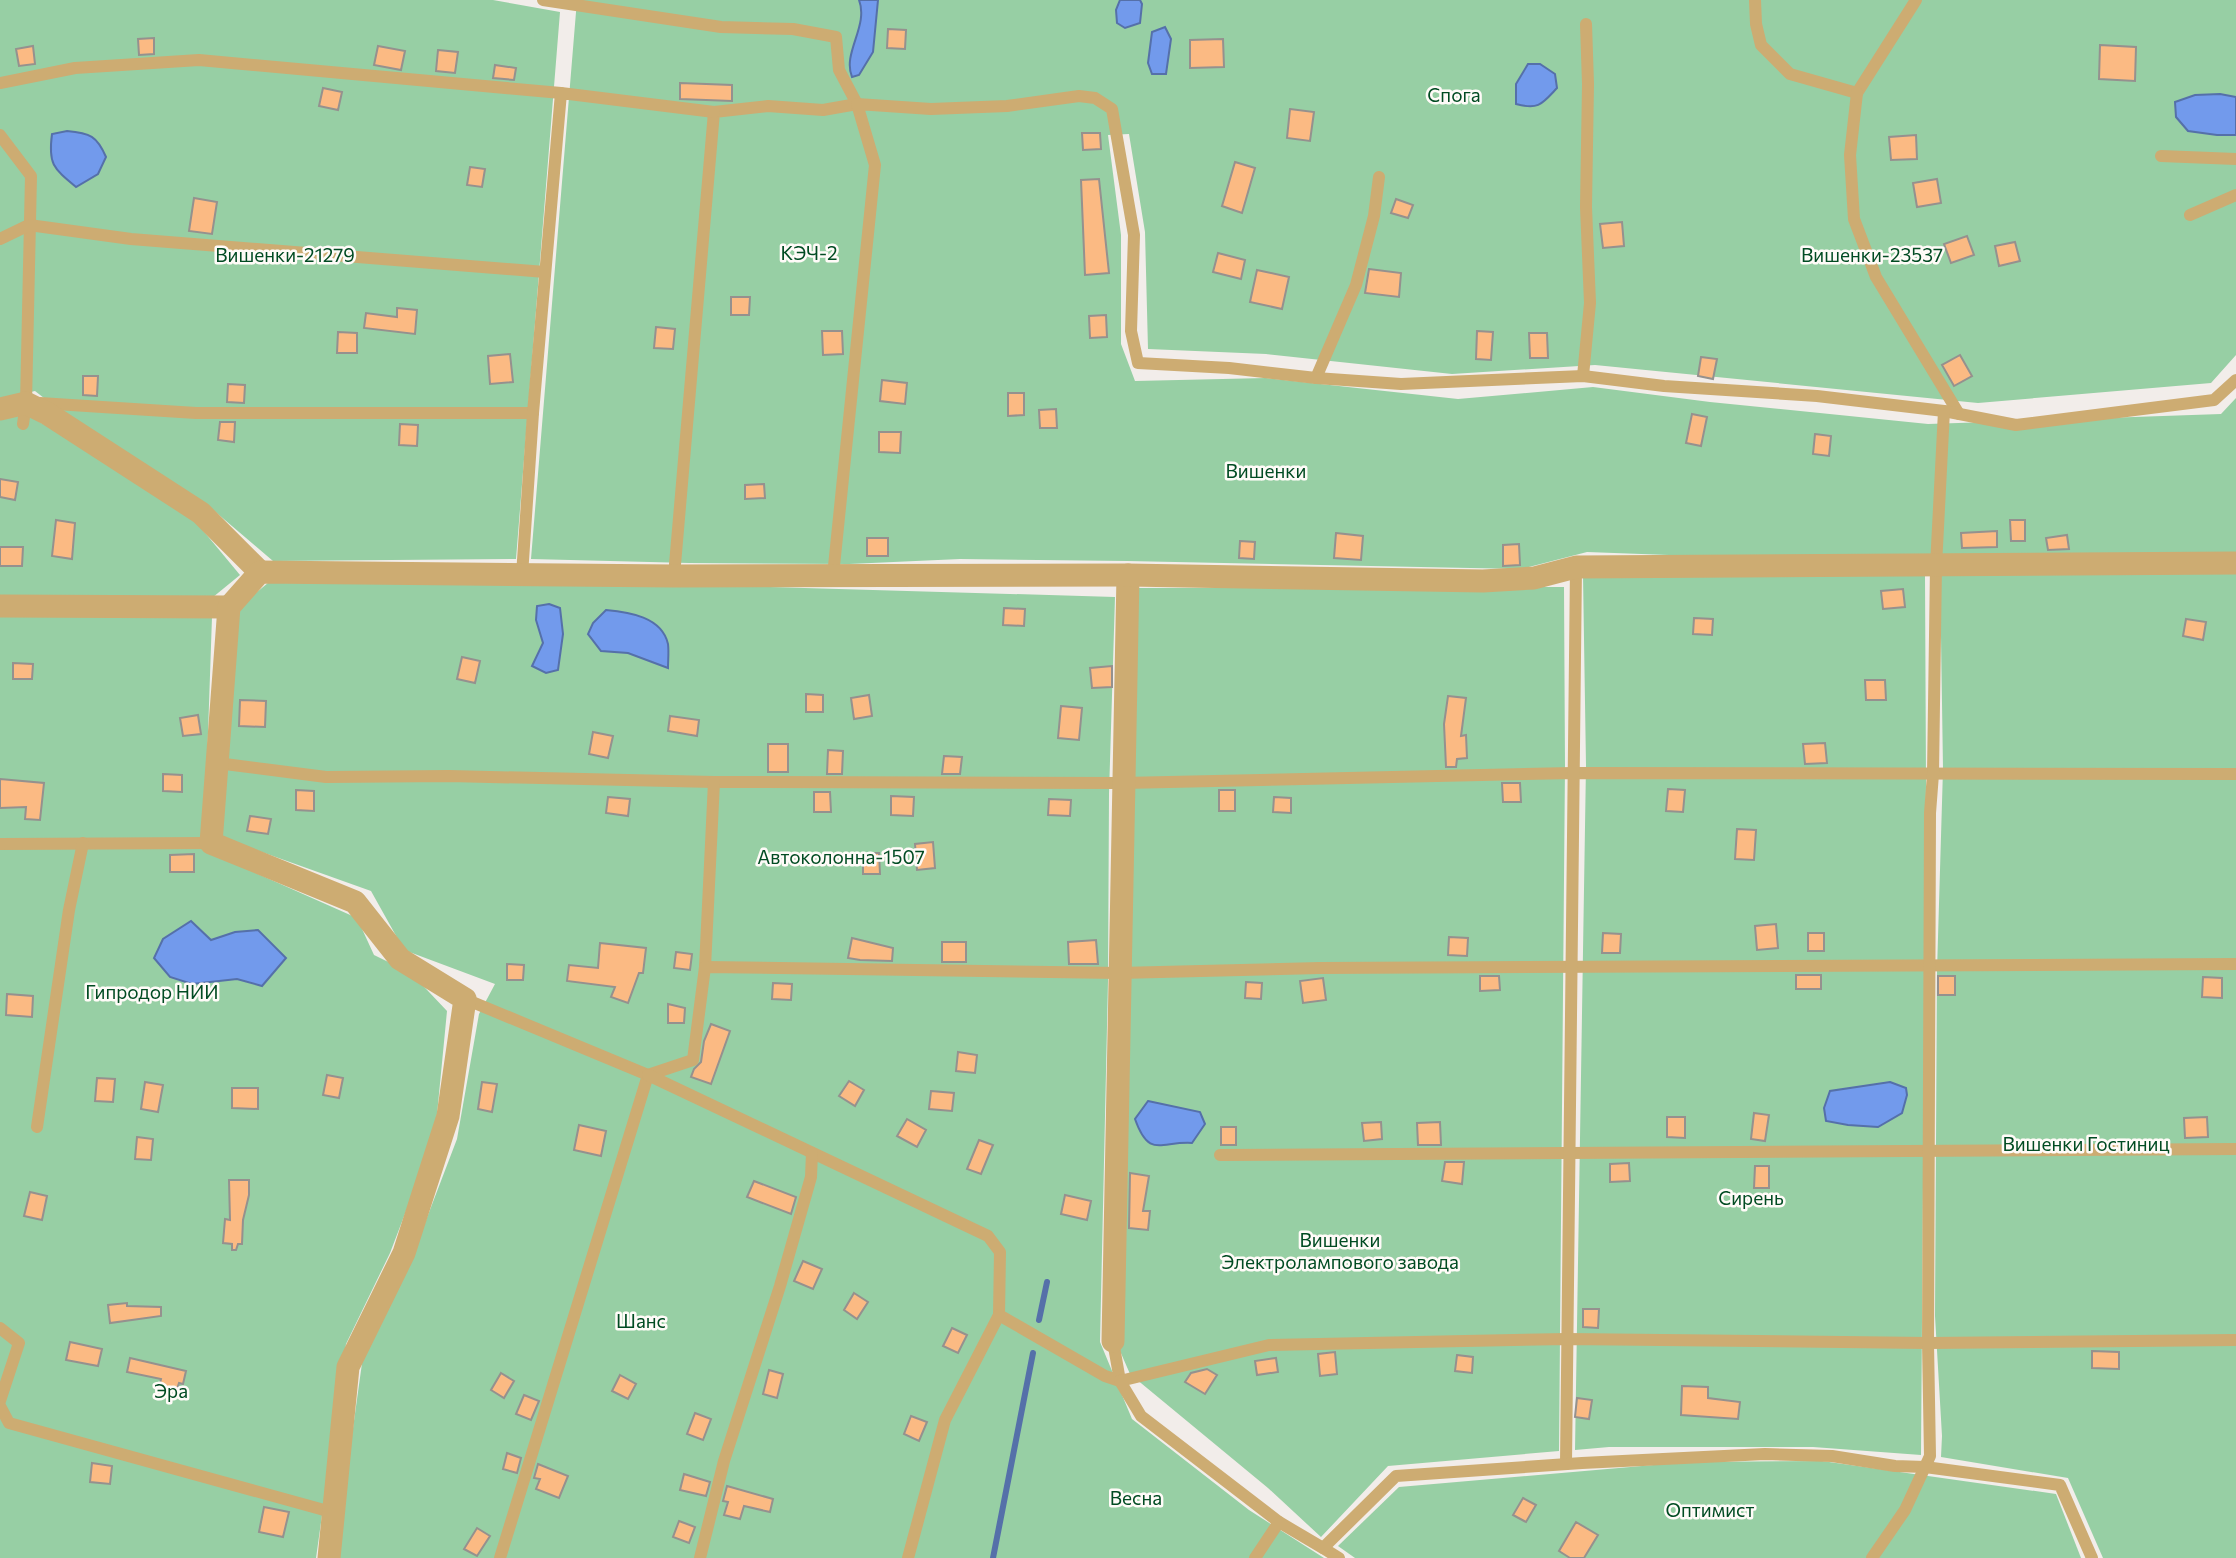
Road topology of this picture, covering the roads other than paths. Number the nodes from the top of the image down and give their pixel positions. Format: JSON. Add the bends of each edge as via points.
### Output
{"nodes":[{"id":1,"x":543,"y":0,"type":"edge"},
{"id":2,"x":1755,"y":0,"type":"edge"},
{"id":3,"x":1916,"y":0,"type":"edge"},
{"id":4,"x":1586,"y":24,"type":"dead end"},
{"id":5,"x":0,"y":83,"type":"edge"},
{"id":6,"x":561,"y":93,"type":"junction"},
{"id":7,"x":1857,"y":93,"type":"junction"},
{"id":8,"x":857,"y":104,"type":"junction"},
{"id":9,"x":714,"y":112,"type":"junction"},
{"id":10,"x":0,"y":135,"type":"edge"},
{"id":11,"x":2161,"y":156,"type":"dead end"},
{"id":12,"x":2236,"y":159,"type":"edge"},
{"id":13,"x":1379,"y":177,"type":"dead end"},
{"id":14,"x":2236,"y":195,"type":"edge"},
{"id":15,"x":2190,"y":215,"type":"dead end"},
{"id":16,"x":29,"y":225,"type":"junction"},
{"id":17,"x":0,"y":239,"type":"edge"},
{"id":18,"x":545,"y":272,"type":"junction"},
{"id":19,"x":1583,"y":376,"type":"junction"},
{"id":20,"x":1315,"y":378,"type":"junction"},
{"id":21,"x":2236,"y":380,"type":"edge"},
{"id":22,"x":0,"y":409,"type":"edge"},
{"id":23,"x":1944,"y":411,"type":"junction"},
{"id":24,"x":24,"y":413,"type":"junction"},
{"id":25,"x":533,"y":413,"type":"junction"},
{"id":26,"x":1959,"y":414,"type":"junction"},
{"id":27,"x":2236,"y":563,"type":"edge"},
{"id":28,"x":1936,"y":566,"type":"junction"},
{"id":29,"x":1576,"y":567,"type":"junction"},
{"id":30,"x":260,"y":572,"type":"junction"},
{"id":31,"x":522,"y":575,"type":"junction"},
{"id":32,"x":1128,"y":575,"type":"junction"},
{"id":33,"x":674,"y":576,"type":"junction"},
{"id":34,"x":833,"y":576,"type":"junction"},
{"id":35,"x":0,"y":606,"type":"edge"},
{"id":36,"x":229,"y":607,"type":"junction"},
{"id":37,"x":217,"y":763,"type":"junction"},
{"id":38,"x":1573,"y":773,"type":"junction"},
{"id":39,"x":1933,"y":774,"type":"junction"},
{"id":40,"x":2236,"y":774,"type":"edge"},
{"id":41,"x":714,"y":782,"type":"junction"},
{"id":42,"x":1123,"y":783,"type":"junction"},
{"id":43,"x":83,"y":843,"type":"junction"},
{"id":44,"x":211,"y":843,"type":"junction"},
{"id":45,"x":0,"y":844,"type":"edge"},
{"id":46,"x":2236,"y":964,"type":"edge"},
{"id":47,"x":1929,"y":965,"type":"junction"},
{"id":48,"x":705,"y":968,"type":"junction"},
{"id":49,"x":1571,"y":968,"type":"junction"},
{"id":50,"x":1119,"y":973,"type":"junction"},
{"id":51,"x":465,"y":999,"type":"junction"},
{"id":52,"x":648,"y":1075,"type":"junction"},
{"id":53,"x":37,"y":1127,"type":"dead end"},
{"id":54,"x":1929,"y":1149,"type":"junction"},
{"id":55,"x":2236,"y":1149,"type":"edge"},
{"id":56,"x":1569,"y":1152,"type":"junction"},
{"id":57,"x":812,"y":1153,"type":"junction"},
{"id":58,"x":1220,"y":1155,"type":"dead end"},
{"id":59,"x":999,"y":1315,"type":"junction"},
{"id":60,"x":0,"y":1328,"type":"edge"},
{"id":61,"x":1567,"y":1339,"type":"junction"},
{"id":62,"x":2236,"y":1340,"type":"edge"},
{"id":63,"x":1113,"y":1341,"type":"joint"},
{"id":64,"x":1928,"y":1343,"type":"junction"},
{"id":65,"x":1120,"y":1381,"type":"junction"},
{"id":66,"x":0,"y":1401,"type":"edge"},
{"id":67,"x":0,"y":1406,"type":"edge"},
{"id":68,"x":1566,"y":1464,"type":"junction"},
{"id":69,"x":1926,"y":1467,"type":"junction"},
{"id":70,"x":335,"y":1513,"type":"junction"},
{"id":71,"x":1279,"y":1522,"type":"junction"},
{"id":72,"x":1324,"y":1548,"type":"junction"},
{"id":73,"x":329,"y":1558,"type":"edge"},
{"id":74,"x":500,"y":1558,"type":"edge"},
{"id":75,"x":700,"y":1558,"type":"edge"},
{"id":76,"x":908,"y":1558,"type":"edge"},
{"id":77,"x":1255,"y":1558,"type":"edge"},
{"id":78,"x":1339,"y":1558,"type":"edge"},
{"id":79,"x":1872,"y":1558,"type":"edge"},
{"id":80,"x":2092,"y":1558,"type":"edge"}],
"edges":[{"from":1,"to":8,"type":"lane","via":[[721,27],[793,29],[836,37],[839,70]]},
{"from":2,"to":7,"type":"lane","via":[[1760,45],[1790,74]]},
{"from":3,"to":7,"type":"lane"},
{"from":4,"to":19,"type":"lane","via":[[1590,303]]},
{"from":5,"to":6,"type":"lane","via":[[75,68],[199,60]]},
{"from":6,"to":9,"type":"lane"},
{"from":6,"to":18,"type":"lane"},
{"from":7,"to":26,"type":"lane","via":[[1850,155],[1854,219],[1876,277]]},
{"from":8,"to":9,"type":"lane","via":[[823,110],[768,106]]},
{"from":8,"to":20,"type":"lane","via":[[931,109],[1095,98],[1112,109],[1134,235],[1131,331],[1138,363]]},
{"from":8,"to":34,"type":"lane","via":[[875,165]]},
{"from":9,"to":33,"type":"lane"},
{"from":10,"to":16,"type":"lane","via":[[31,176]]},
{"from":11,"to":12,"type":"lane"},
{"from":13,"to":20,"type":"lane","via":[[1356,285]]},
{"from":14,"to":15,"type":"lane"},
{"from":16,"to":17,"type":"lane"},
{"from":16,"to":18,"type":"lane","via":[[131,239]]},
{"from":16,"to":24,"type":"lane"},
{"from":18,"to":25,"type":"lane"},
{"from":19,"to":20,"type":"lane","via":[[1401,384]]},
{"from":19,"to":23,"type":"lane"},
{"from":21,"to":26,"type":"lane","via":[[2214,400],[2016,425]]},
{"from":22,"to":24,"type":"street"},
{"from":23,"to":26,"type":"lane"},
{"from":23,"to":28,"type":"lane"},
{"from":24,"to":25,"type":"lane"},
{"from":24,"to":30,"type":"street","via":[[48,414],[201,513]]},
{"from":25,"to":31,"type":"lane"},
{"from":27,"to":28,"type":"street"},
{"from":28,"to":29,"type":"street"},
{"from":28,"to":39,"type":"lane"},
{"from":29,"to":32,"type":"street","via":[[1534,578],[1483,581]]},
{"from":29,"to":38,"type":"lane"},
{"from":30,"to":31,"type":"street"},
{"from":30,"to":36,"type":"street"},
{"from":31,"to":33,"type":"street"},
{"from":32,"to":34,"type":"street"},
{"from":32,"to":42,"type":"street"},
{"from":33,"to":34,"type":"street"},
{"from":35,"to":36,"type":"street"},
{"from":36,"to":37,"type":"street"},
{"from":37,"to":41,"type":"lane","via":[[326,777]]},
{"from":37,"to":44,"type":"street"},
{"from":38,"to":39,"type":"lane"},
{"from":38,"to":42,"type":"lane"},
{"from":38,"to":49,"type":"lane"},
{"from":39,"to":40,"type":"lane"},
{"from":39,"to":47,"type":"lane"},
{"from":41,"to":42,"type":"lane"},
{"from":41,"to":48,"type":"lane"},
{"from":42,"to":50,"type":"street"},
{"from":43,"to":44,"type":"lane"},
{"from":43,"to":45,"type":"lane"},
{"from":43,"to":53,"type":"lane"},
{"from":44,"to":51,"type":"street","via":[[355,902],[400,959]]},
{"from":46,"to":47,"type":"lane"},
{"from":47,"to":49,"type":"lane"},
{"from":47,"to":54,"type":"lane"},
{"from":48,"to":50,"type":"lane"},
{"from":48,"to":52,"type":"lane","via":[[693,1060]]},
{"from":49,"to":50,"type":"lane"},
{"from":49,"to":56,"type":"lane"},
{"from":50,"to":63,"type":"street"},
{"from":51,"to":52,"type":"lane"},
{"from":51,"to":70,"type":"street","via":[[448,1116],[404,1253],[348,1367]]},
{"from":52,"to":57,"type":"lane"},
{"from":52,"to":74,"type":"lane"},
{"from":54,"to":55,"type":"lane"},
{"from":54,"to":56,"type":"lane"},
{"from":54,"to":64,"type":"lane"},
{"from":56,"to":58,"type":"lane"},
{"from":56,"to":61,"type":"lane"},
{"from":57,"to":59,"type":"lane","via":[[988,1236],[1000,1252]]},
{"from":57,"to":75,"type":"lane","via":[[811,1177],[724,1461]]},
{"from":59,"to":65,"type":"lane"},
{"from":59,"to":76,"type":"lane","via":[[945,1420]]},
{"from":60,"to":66,"type":"lane","via":[[19,1343]]},
{"from":61,"to":64,"type":"lane"},
{"from":61,"to":65,"type":"lane","via":[[1269,1345]]},
{"from":61,"to":68,"type":"lane"},
{"from":62,"to":64,"type":"lane"},
{"from":63,"to":65,"type":"lane"},
{"from":64,"to":69,"type":"lane","via":[[1930,1456]]},
{"from":65,"to":71,"type":"lane","via":[[1141,1416]]},
{"from":67,"to":70,"type":"lane","via":[[9,1423]]},
{"from":68,"to":69,"type":"lane","via":[[1765,1454],[1832,1455]]},
{"from":68,"to":72,"type":"lane","via":[[1396,1476]]},
{"from":69,"to":79,"type":"lane","via":[[1905,1510]]},
{"from":69,"to":80,"type":"lane","via":[[2060,1485]]},
{"from":70,"to":73,"type":"street"},
{"from":71,"to":72,"type":"lane"},
{"from":71,"to":77,"type":"lane"},
{"from":72,"to":78,"type":"lane"}]}
